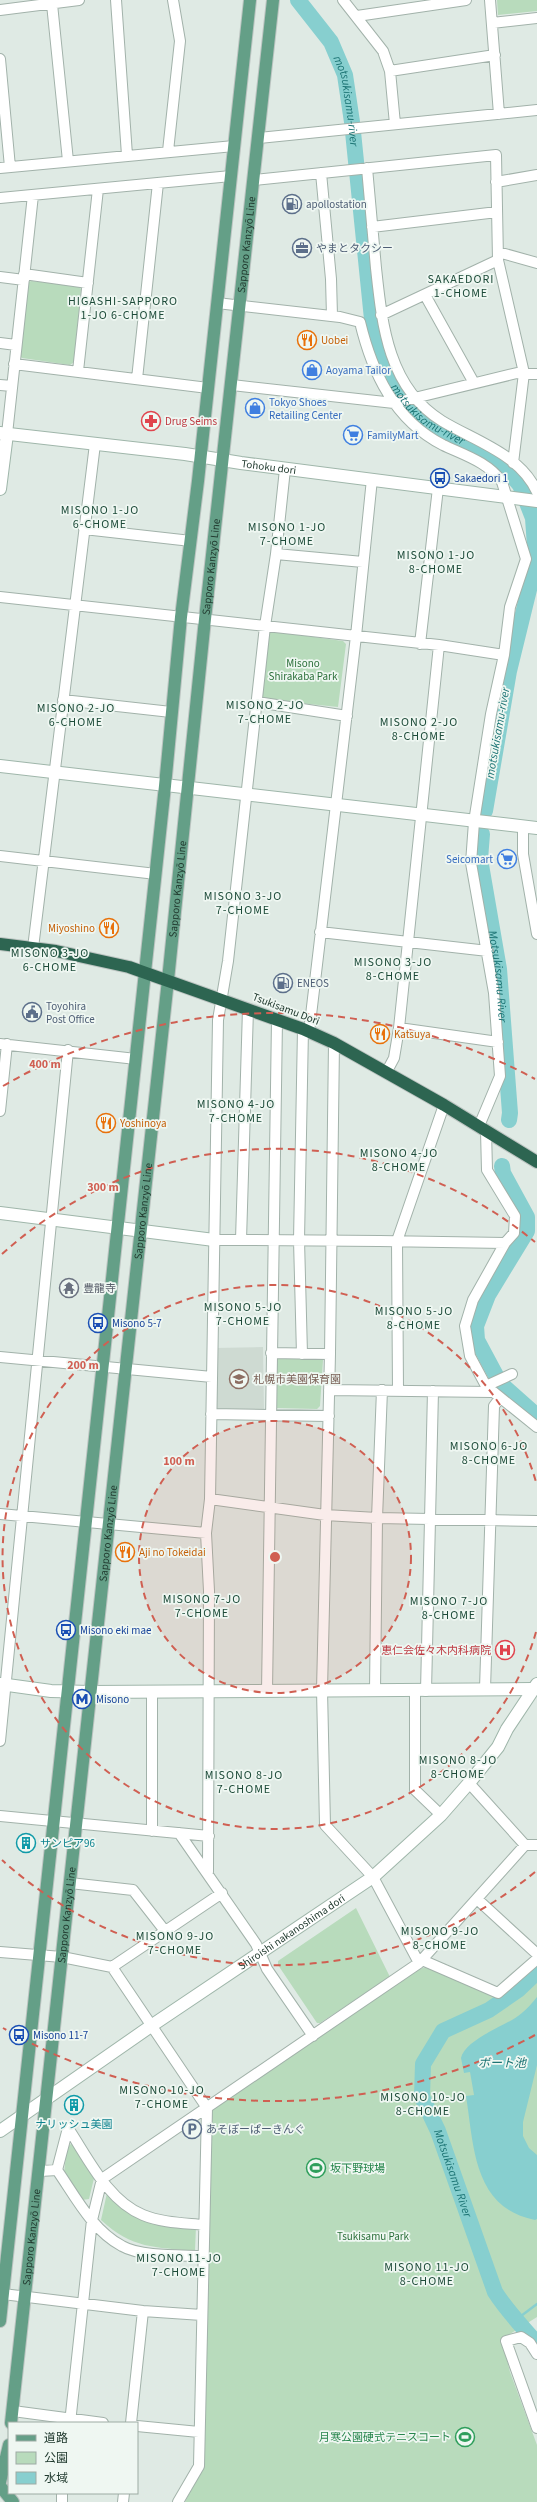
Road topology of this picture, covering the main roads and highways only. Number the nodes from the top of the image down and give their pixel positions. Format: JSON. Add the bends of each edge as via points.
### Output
{"nodes":[{"id":1,"x":250,"y":0,"type":"edge"},
{"id":2,"x":273,"y":0,"type":"edge"},
{"id":3,"x":0,"y":944,"type":"edge"},
{"id":4,"x":145,"y":972,"type":"junction"},
{"id":5,"x":168,"y":980,"type":"junction"},
{"id":6,"x":537,"y":1162,"type":"edge"},
{"id":7,"x":3,"y":2264,"type":"edge"},
{"id":8,"x":0,"y":2321,"type":"edge"},
{"id":9,"x":12,"y":2417,"type":"edge"},
{"id":10,"x":8,"y":2449,"type":"edge"},
{"id":11,"x":0,"y":2482,"type":"edge"},
{"id":12,"x":0,"y":2486,"type":"edge"},
{"id":13,"x":13,"y":2502,"type":"edge"}],
"edges":[{"from":1,"to":4,"type":"main road","name":"Sapporo Kanzyō Line","via":[[181,617]]},
{"from":2,"to":5,"type":"main road","name":"Sapporo Kanzyō Line"},
{"from":3,"to":4,"type":"highway","name":"Tsukisamu Dori","via":[[83,956]]},
{"from":4,"to":5,"type":"highway","name":"Tsukisamu Dori"},
{"from":4,"to":7,"type":"main road","name":"Sapporo Kanzyō Line","via":[[22,2116]]},
{"from":5,"to":6,"type":"highway","name":"Tsukisamu Dori","via":[[306,1031],[334,1044],[444,1105]]},
{"from":5,"to":9,"type":"main road","name":"Sapporo Kanzyō Line"},
{"from":7,"to":8,"type":"main road","name":"Sapporo Kanzyō Line"},
{"from":10,"to":11,"type":"main road"},
{"from":12,"to":13,"type":"main road"}]}
